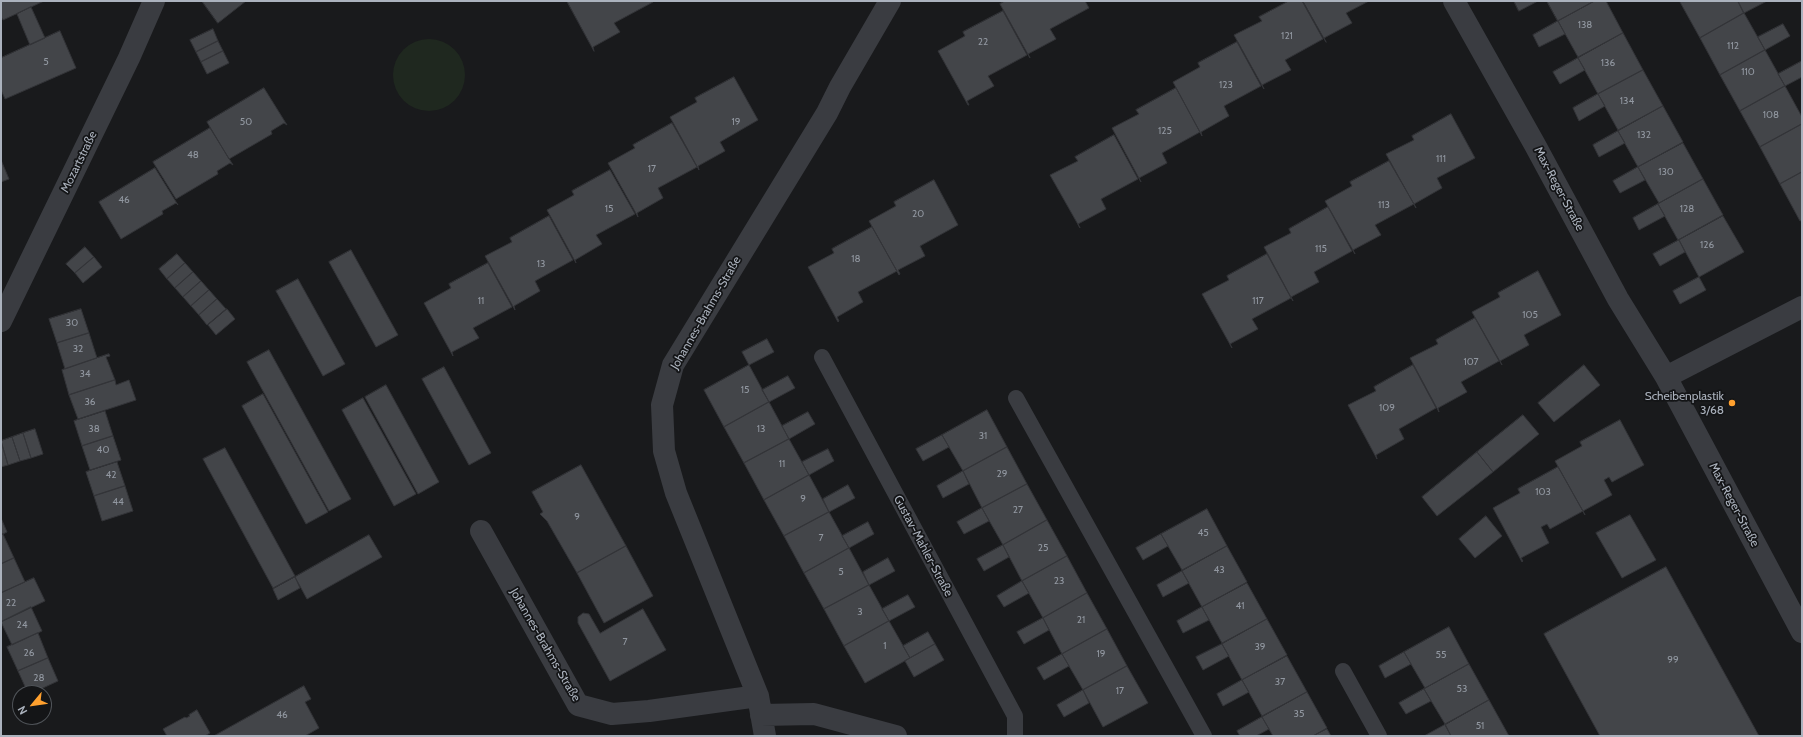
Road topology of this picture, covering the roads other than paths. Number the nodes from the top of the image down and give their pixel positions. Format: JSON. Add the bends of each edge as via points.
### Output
{"nodes":[{"id":1,"x":154,"y":1,"type":"edge"},
{"id":2,"x":890,"y":1,"type":"edge"},
{"id":3,"x":1454,"y":1,"type":"edge"},
{"id":4,"x":1802,"y":307,"type":"edge"},
{"id":5,"x":1,"y":321,"type":"edge"},
{"id":6,"x":822,"y":358,"type":"dead end"},
{"id":7,"x":1666,"y":377,"type":"junction"},
{"id":8,"x":1016,"y":398,"type":"dead end"},
{"id":9,"x":481,"y":531,"type":"dead end"},
{"id":10,"x":1802,"y":632,"type":"edge"},
{"id":11,"x":1343,"y":671,"type":"dead end"},
{"id":12,"x":761,"y":716,"type":"edge"},
{"id":13,"x":896,"y":736,"type":"edge"},
{"id":14,"x":1015,"y":736,"type":"edge"},
{"id":15,"x":1204,"y":736,"type":"edge"},
{"id":16,"x":1379,"y":736,"type":"edge"}],
"edges":[{"from":1,"to":5,"type":"street","name":"Mozartstraße","via":[[129,58]]},
{"from":2,"to":12,"type":"street","name":"Johannes-Brahms-Straße","via":[[827,113],[673,365],[662,405],[664,452],[676,493]]},
{"from":3,"to":7,"type":"street","name":"Max-Reger-Straße","via":[[1536,145],[1618,299]]},
{"from":4,"to":7,"type":"street"},
{"from":6,"to":14,"type":"lane","name":"Gustav-Mahler-Straße","via":[[1015,716]]},
{"from":7,"to":10,"type":"street","name":"Max-Reger-Straße"},
{"from":8,"to":15,"type":"lane"},
{"from":9,"to":12,"type":"street","name":"Johannes-Brahms-Straße","via":[[578,705],[612,714],[649,711]]},
{"from":11,"to":16,"type":"lane"},
{"from":12,"to":13,"type":"street","via":[[814,714]]}]}
